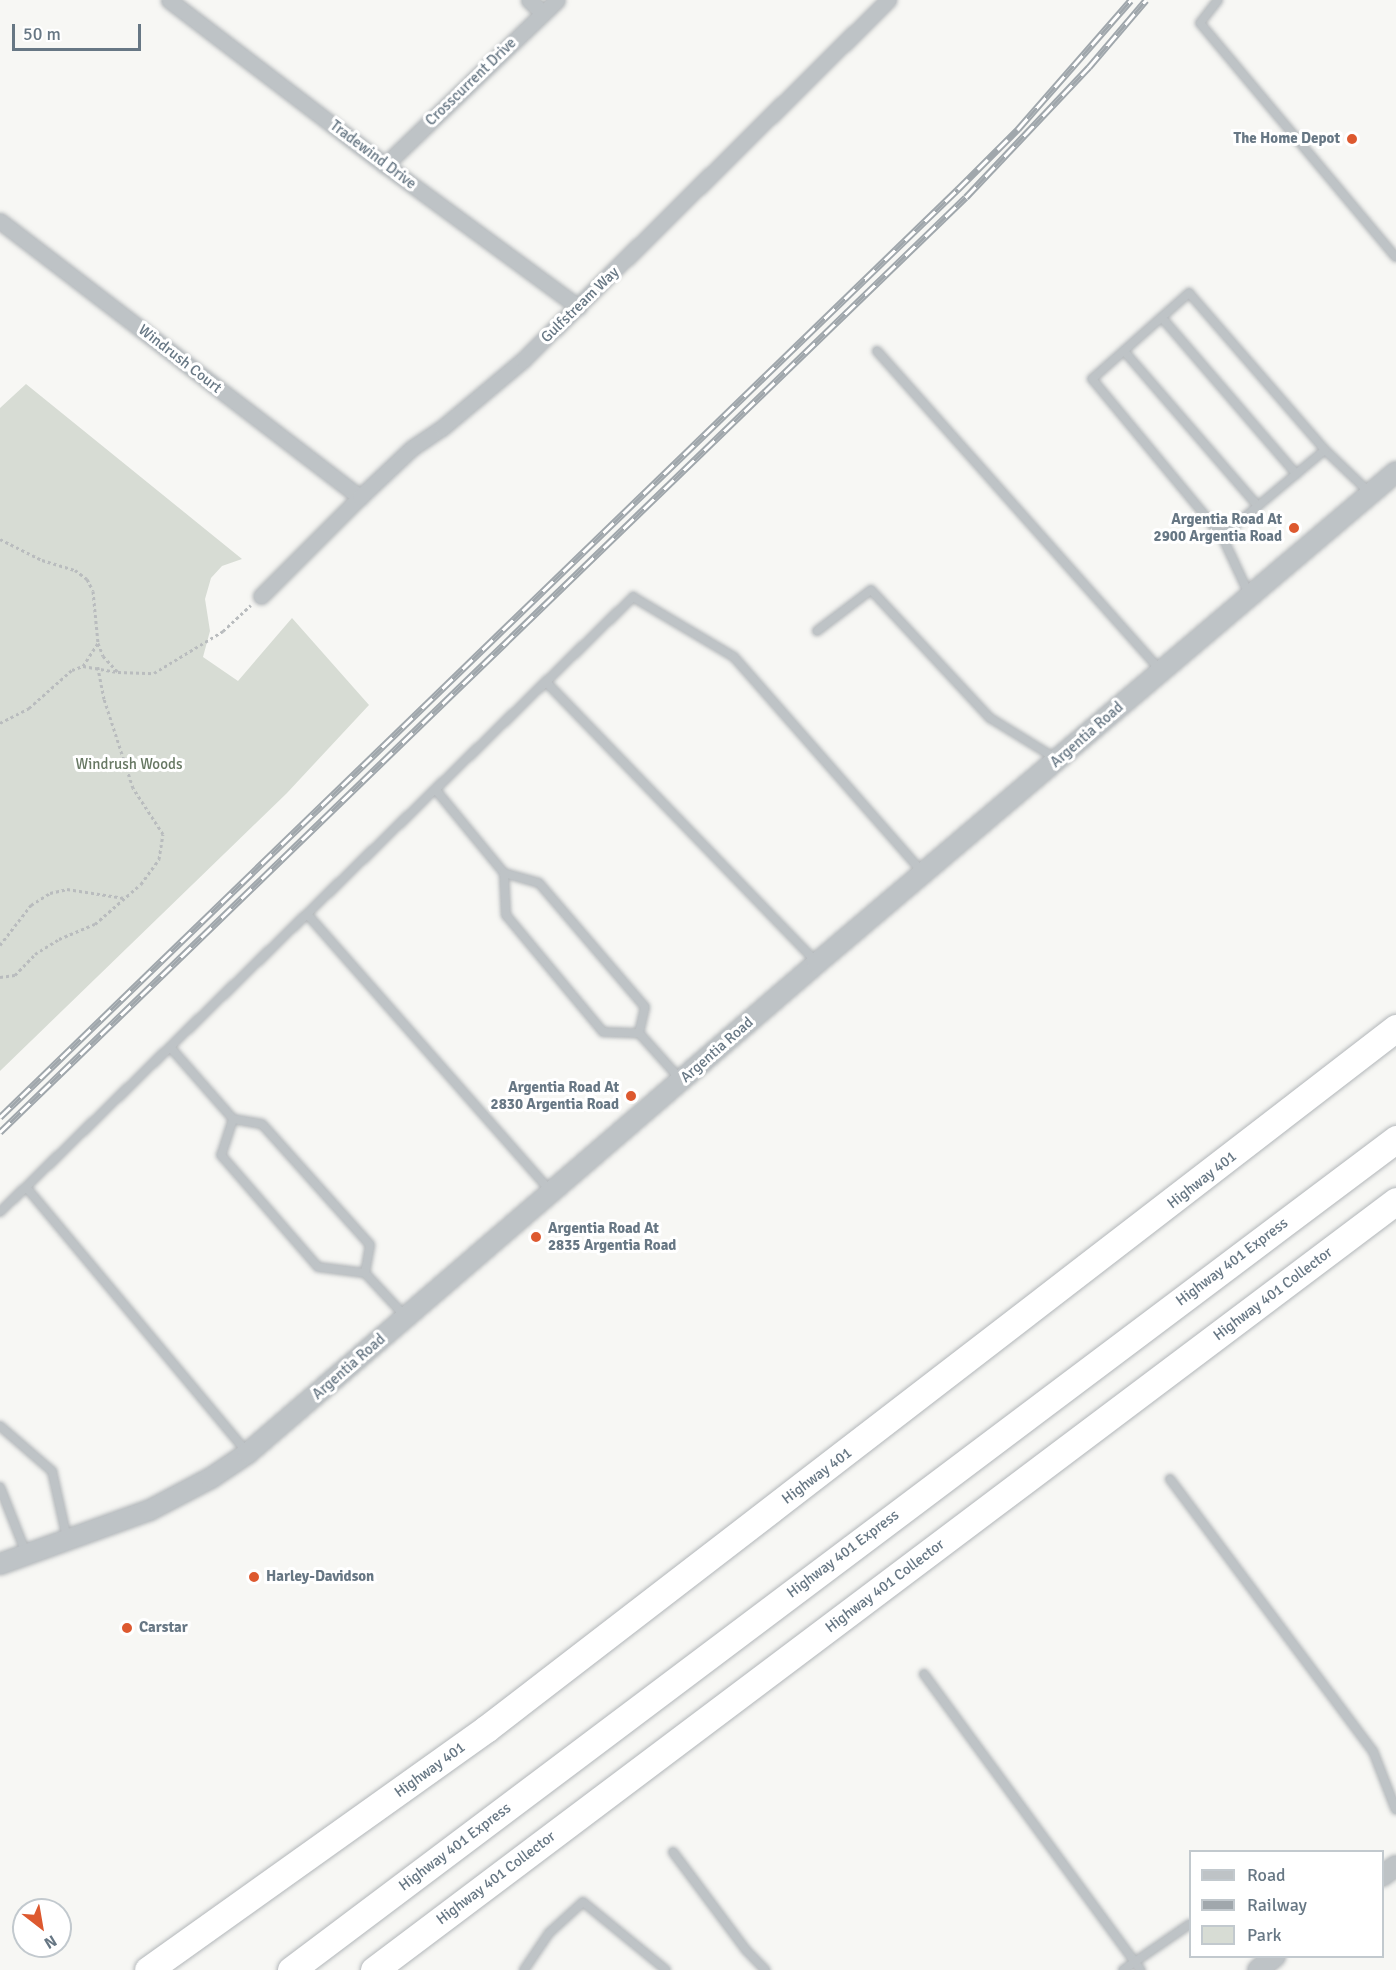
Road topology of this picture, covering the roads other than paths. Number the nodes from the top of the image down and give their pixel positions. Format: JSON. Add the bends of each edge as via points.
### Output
{"nodes":[{"id":1,"x":169,"y":0,"type":"edge"},
{"id":2,"x":529,"y":0,"type":"edge"},
{"id":3,"x":557,"y":0,"type":"edge"},
{"id":4,"x":888,"y":0,"type":"edge"},
{"id":5,"x":1218,"y":0,"type":"edge"},
{"id":6,"x":543,"y":14,"type":"junction"},
{"id":7,"x":385,"y":165,"type":"junction"},
{"id":8,"x":0,"y":221,"type":"edge"},
{"id":9,"x":1396,"y":257,"type":"edge"},
{"id":10,"x":578,"y":307,"type":"junction"},
{"id":11,"x":1162,"y":318,"type":"junction"},
{"id":12,"x":877,"y":351,"type":"dead end"},
{"id":13,"x":1124,"y":351,"type":"junction"},
{"id":14,"x":1324,"y":450,"type":"junction"},
{"id":15,"x":1396,"y":472,"type":"edge"},
{"id":16,"x":1296,"y":474,"type":"junction"},
{"id":17,"x":1371,"y":494,"type":"junction"},
{"id":18,"x":360,"y":497,"type":"junction"},
{"id":19,"x":1258,"y":506,"type":"junction"},
{"id":20,"x":1222,"y":536,"type":"junction"},
{"id":21,"x":261,"y":596,"type":"road end"},
{"id":22,"x":1250,"y":598,"type":"junction"},
{"id":23,"x":817,"y":631,"type":"dead end"},
{"id":24,"x":1161,"y":671,"type":"junction"},
{"id":25,"x":546,"y":682,"type":"junction"},
{"id":26,"x":1059,"y":760,"type":"junction"},
{"id":27,"x":435,"y":789,"type":"junction"},
{"id":28,"x":504,"y":873,"type":"junction"},
{"id":29,"x":923,"y":874,"type":"junction"},
{"id":30,"x":307,"y":914,"type":"junction"},
{"id":31,"x":818,"y":963,"type":"junction"},
{"id":32,"x":1396,"y":1028,"type":"edge"},
{"id":33,"x":639,"y":1033,"type":"junction"},
{"id":34,"x":170,"y":1047,"type":"junction"},
{"id":35,"x":681,"y":1080,"type":"junction"},
{"id":36,"x":233,"y":1119,"type":"junction"},
{"id":37,"x":1396,"y":1139,"type":"edge"},
{"id":38,"x":26,"y":1187,"type":"junction"},
{"id":39,"x":551,"y":1192,"type":"junction"},
{"id":40,"x":1396,"y":1201,"type":"edge"},
{"id":41,"x":0,"y":1212,"type":"edge"},
{"id":42,"x":365,"y":1273,"type":"junction"},
{"id":43,"x":406,"y":1318,"type":"junction"},
{"id":44,"x":0,"y":1426,"type":"edge"},
{"id":45,"x":248,"y":1453,"type":"junction"},
{"id":46,"x":1170,"y":1479,"type":"dead end"},
{"id":47,"x":0,"y":1487,"type":"edge"},
{"id":48,"x":67,"y":1538,"type":"junction"},
{"id":49,"x":26,"y":1554,"type":"junction"},
{"id":50,"x":0,"y":1564,"type":"edge"},
{"id":51,"x":924,"y":1674,"type":"dead end"},
{"id":52,"x":1396,"y":1810,"type":"edge"},
{"id":53,"x":673,"y":1852,"type":"dead end"},
{"id":54,"x":1396,"y":1866,"type":"edge"},
{"id":55,"x":1384,"y":1875,"type":"edge"},
{"id":56,"x":230,"y":1913,"type":"junction"},
{"id":57,"x":1189,"y":1925,"type":"edge"},
{"id":58,"x":1273,"y":1958,"type":"edge"},
{"id":59,"x":1136,"y":1962,"type":"junction"},
{"id":60,"x":148,"y":1970,"type":"edge"},
{"id":61,"x":171,"y":1970,"type":"edge"},
{"id":62,"x":291,"y":1970,"type":"edge"},
{"id":63,"x":374,"y":1970,"type":"edge"},
{"id":64,"x":524,"y":1970,"type":"edge"},
{"id":65,"x":666,"y":1970,"type":"edge"},
{"id":66,"x":765,"y":1970,"type":"edge"},
{"id":67,"x":1124,"y":1970,"type":"edge"},
{"id":68,"x":1141,"y":1970,"type":"edge"},
{"id":69,"x":1258,"y":1970,"type":"edge"}],
"edges":[{"from":1,"to":7,"type":"street","name":"Tradewind Drive"},
{"from":2,"to":6,"type":"street"},
{"from":3,"to":6,"type":"street","name":"Crosscurrent Drive"},
{"from":4,"to":10,"type":"street","name":"Gulfstream Way"},
{"from":5,"to":9,"type":"lane","via":[[1200,23]]},
{"from":6,"to":7,"type":"street","name":"Crosscurrent Drive"},
{"from":7,"to":10,"type":"street","name":"Tradewind Drive"},
{"from":8,"to":18,"type":"street","name":"Windrush Court"},
{"from":10,"to":18,"type":"street","name":"Gulfstream Way","via":[[522,360],[442,428],[412,448]]},
{"from":11,"to":13,"type":"lane"},
{"from":11,"to":14,"type":"lane","via":[[1189,293]]},
{"from":11,"to":16,"type":"lane"},
{"from":12,"to":24,"type":"lane"},
{"from":13,"to":19,"type":"lane"},
{"from":13,"to":20,"type":"lane","via":[[1092,379]]},
{"from":14,"to":16,"type":"lane"},
{"from":14,"to":17,"type":"lane"},
{"from":15,"to":17,"type":"street","name":"Argentia Road"},
{"from":16,"to":19,"type":"lane"},
{"from":17,"to":22,"type":"street","name":"Argentia Road"},
{"from":18,"to":21,"type":"street","name":"Gulfstream Way"},
{"from":19,"to":20,"type":"lane"},
{"from":20,"to":22,"type":"lane"},
{"from":22,"to":24,"type":"street","name":"Argentia Road"},
{"from":23,"to":26,"type":"lane","via":[[871,590],[990,718]]},
{"from":24,"to":26,"type":"street","name":"Argentia Road"},
{"from":25,"to":27,"type":"lane"},
{"from":25,"to":29,"type":"lane","via":[[633,597],[734,657]]},
{"from":25,"to":31,"type":"lane"},
{"from":26,"to":29,"type":"street","name":"Argentia Road"},
{"from":27,"to":28,"type":"lane"},
{"from":27,"to":30,"type":"lane"},
{"from":28,"to":33,"type":"lane","via":[[539,883],[645,1007]]},
{"from":28,"to":33,"type":"lane","via":[[506,915],[603,1032]]},
{"from":29,"to":31,"type":"street","name":"Argentia Road"},
{"from":30,"to":34,"type":"lane"},
{"from":30,"to":39,"type":"lane"},
{"from":31,"to":35,"type":"street","name":"Argentia Road"},
{"from":32,"to":56,"type":"highway","name":"Highway 401","via":[[486,1729]]},
{"from":33,"to":35,"type":"lane"},
{"from":34,"to":36,"type":"lane"},
{"from":34,"to":38,"type":"lane"},
{"from":35,"to":39,"type":"street","name":"Argentia Road"},
{"from":36,"to":42,"type":"lane","via":[[262,1124],[370,1245]]},
{"from":36,"to":42,"type":"lane","via":[[221,1155],[318,1267]]},
{"from":37,"to":62,"type":"highway","name":"Highway 401 Express"},
{"from":38,"to":41,"type":"lane"},
{"from":38,"to":45,"type":"lane"},
{"from":39,"to":43,"type":"street","name":"Argentia Road"},
{"from":40,"to":63,"type":"highway","name":"Highway 401 Collector"},
{"from":42,"to":43,"type":"lane"},
{"from":43,"to":45,"type":"street","name":"Argentia Road"},
{"from":44,"to":48,"type":"lane","via":[[52,1471]]},
{"from":45,"to":48,"type":"street","name":"Argentia Road","via":[[211,1478],[150,1510]]},
{"from":46,"to":52,"type":"lane","via":[[1373,1751]]},
{"from":47,"to":49,"type":"lane"},
{"from":48,"to":49,"type":"street","name":"Argentia Road"},
{"from":49,"to":50,"type":"street","name":"Argentia Road"},
{"from":51,"to":59,"type":"lane"},
{"from":53,"to":66,"type":"lane"},
{"from":54,"to":55,"type":"street"},
{"from":56,"to":60,"type":"highway"},
{"from":56,"to":61,"type":"highway"},
{"from":57,"to":59,"type":"lane"},
{"from":58,"to":69,"type":"street"},
{"from":59,"to":67,"type":"lane"},
{"from":59,"to":68,"type":"lane"},
{"from":64,"to":65,"type":"lane","via":[[549,1933],[583,1902]]}]}
